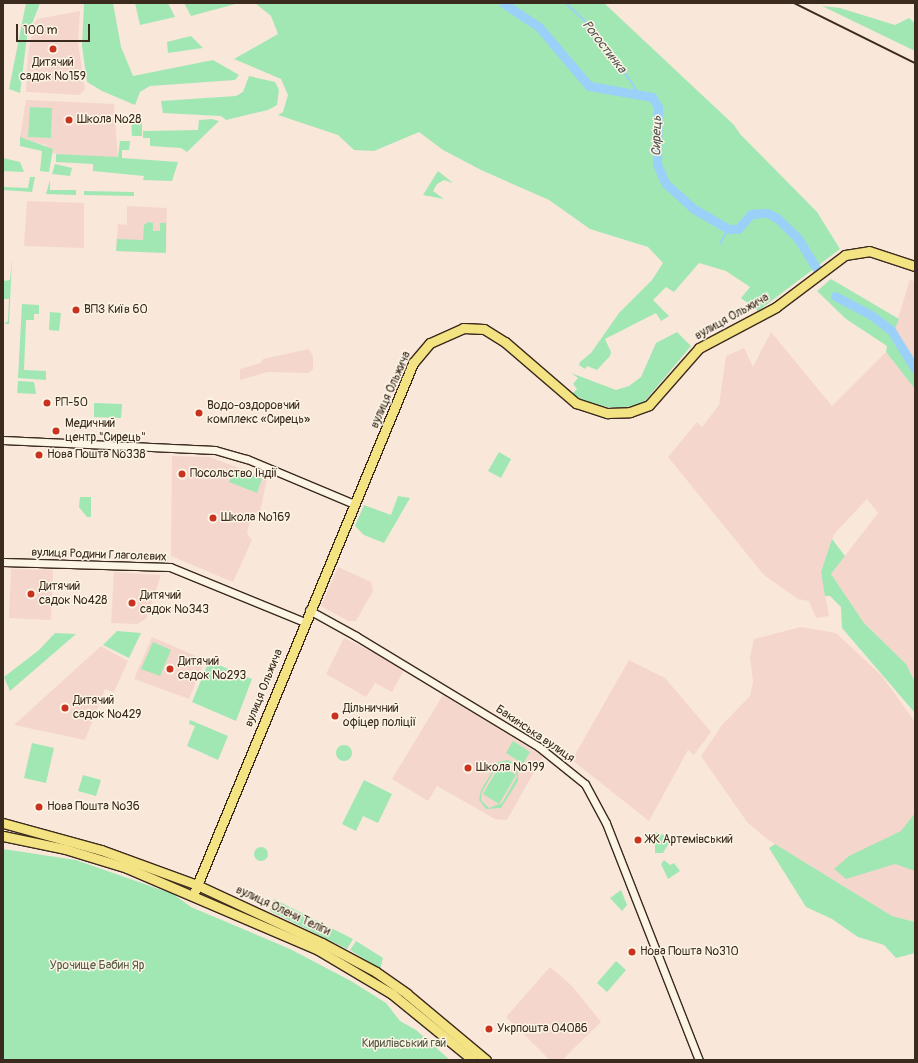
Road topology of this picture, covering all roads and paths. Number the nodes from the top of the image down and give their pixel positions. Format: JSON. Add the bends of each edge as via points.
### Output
{"nodes":[{"id":1,"x":915,"y":266,"type":"edge"},
{"id":2,"x":3,"y":440,"type":"edge"},
{"id":3,"x":354,"y":504,"type":"junction"},
{"id":4,"x":3,"y":562,"type":"edge"},
{"id":5,"x":309,"y":610,"type":"junction"},
{"id":6,"x":305,"y":622,"type":"junction"},
{"id":7,"x":3,"y":823,"type":"edge"},
{"id":8,"x":3,"y":829,"type":"edge"},
{"id":9,"x":42,"y":833,"type":"junction"},
{"id":10,"x":3,"y":836,"type":"edge"},
{"id":11,"x":3,"y":842,"type":"edge"},
{"id":12,"x":41,"y":844,"type":"junction"},
{"id":13,"x":197,"y":885,"type":"junction"},
{"id":14,"x":193,"y":894,"type":"junction"},
{"id":15,"x":473,"y":1060,"type":"edge"},
{"id":16,"x":486,"y":1060,"type":"edge"},
{"id":17,"x":698,"y":1060,"type":"edge"}],
"edges":[{"from":1,"to":3,"type":"main road","name":"вулиця Ольжича","via":[[873,252],[848,254],[776,308],[699,348],[649,405],[630,412],[606,413],[576,403],[496,336],[484,329],[463,328],[436,339],[413,363]]},
{"from":2,"to":3,"type":"street","via":[[215,450],[247,458]]},
{"from":3,"to":5,"type":"main road","name":"вулиця Ольжича"},
{"from":4,"to":6,"type":"street","name":"вулиця Родини Глаголєвих","via":[[170,567]]},
{"from":5,"to":6,"type":"main road","name":"вулиця Ольжича"},
{"from":5,"to":17,"type":"street","name":"Бакинська вулиця","via":[[539,747],[585,784],[606,823]]},
{"from":6,"to":13,"type":"main road","name":"вулиця Ольжича"},
{"from":7,"to":9,"type":"main road","name":"вулиця Олени Теліги"},
{"from":8,"to":9,"type":"main road","name":"вулиця Олени Теліги"},
{"from":9,"to":13,"type":"main road","name":"вулиця Олени Теліги"},
{"from":10,"to":12,"type":"main road","name":"вулиця Олени Теліги"},
{"from":11,"to":12,"type":"main road","name":"вулиця Олени Теліги"},
{"from":12,"to":14,"type":"main road","name":"вулиця Олени Теліги","via":[[105,860]]},
{"from":13,"to":14,"type":"main road","name":"вулиця Ольжича"},
{"from":13,"to":16,"type":"main road","name":"вулиця Олени Теліги","via":[[316,939],[376,972],[433,1013]]},
{"from":14,"to":15,"type":"main road","name":"вулиця Олени Теліги","via":[[350,966],[425,1018]]}]}
